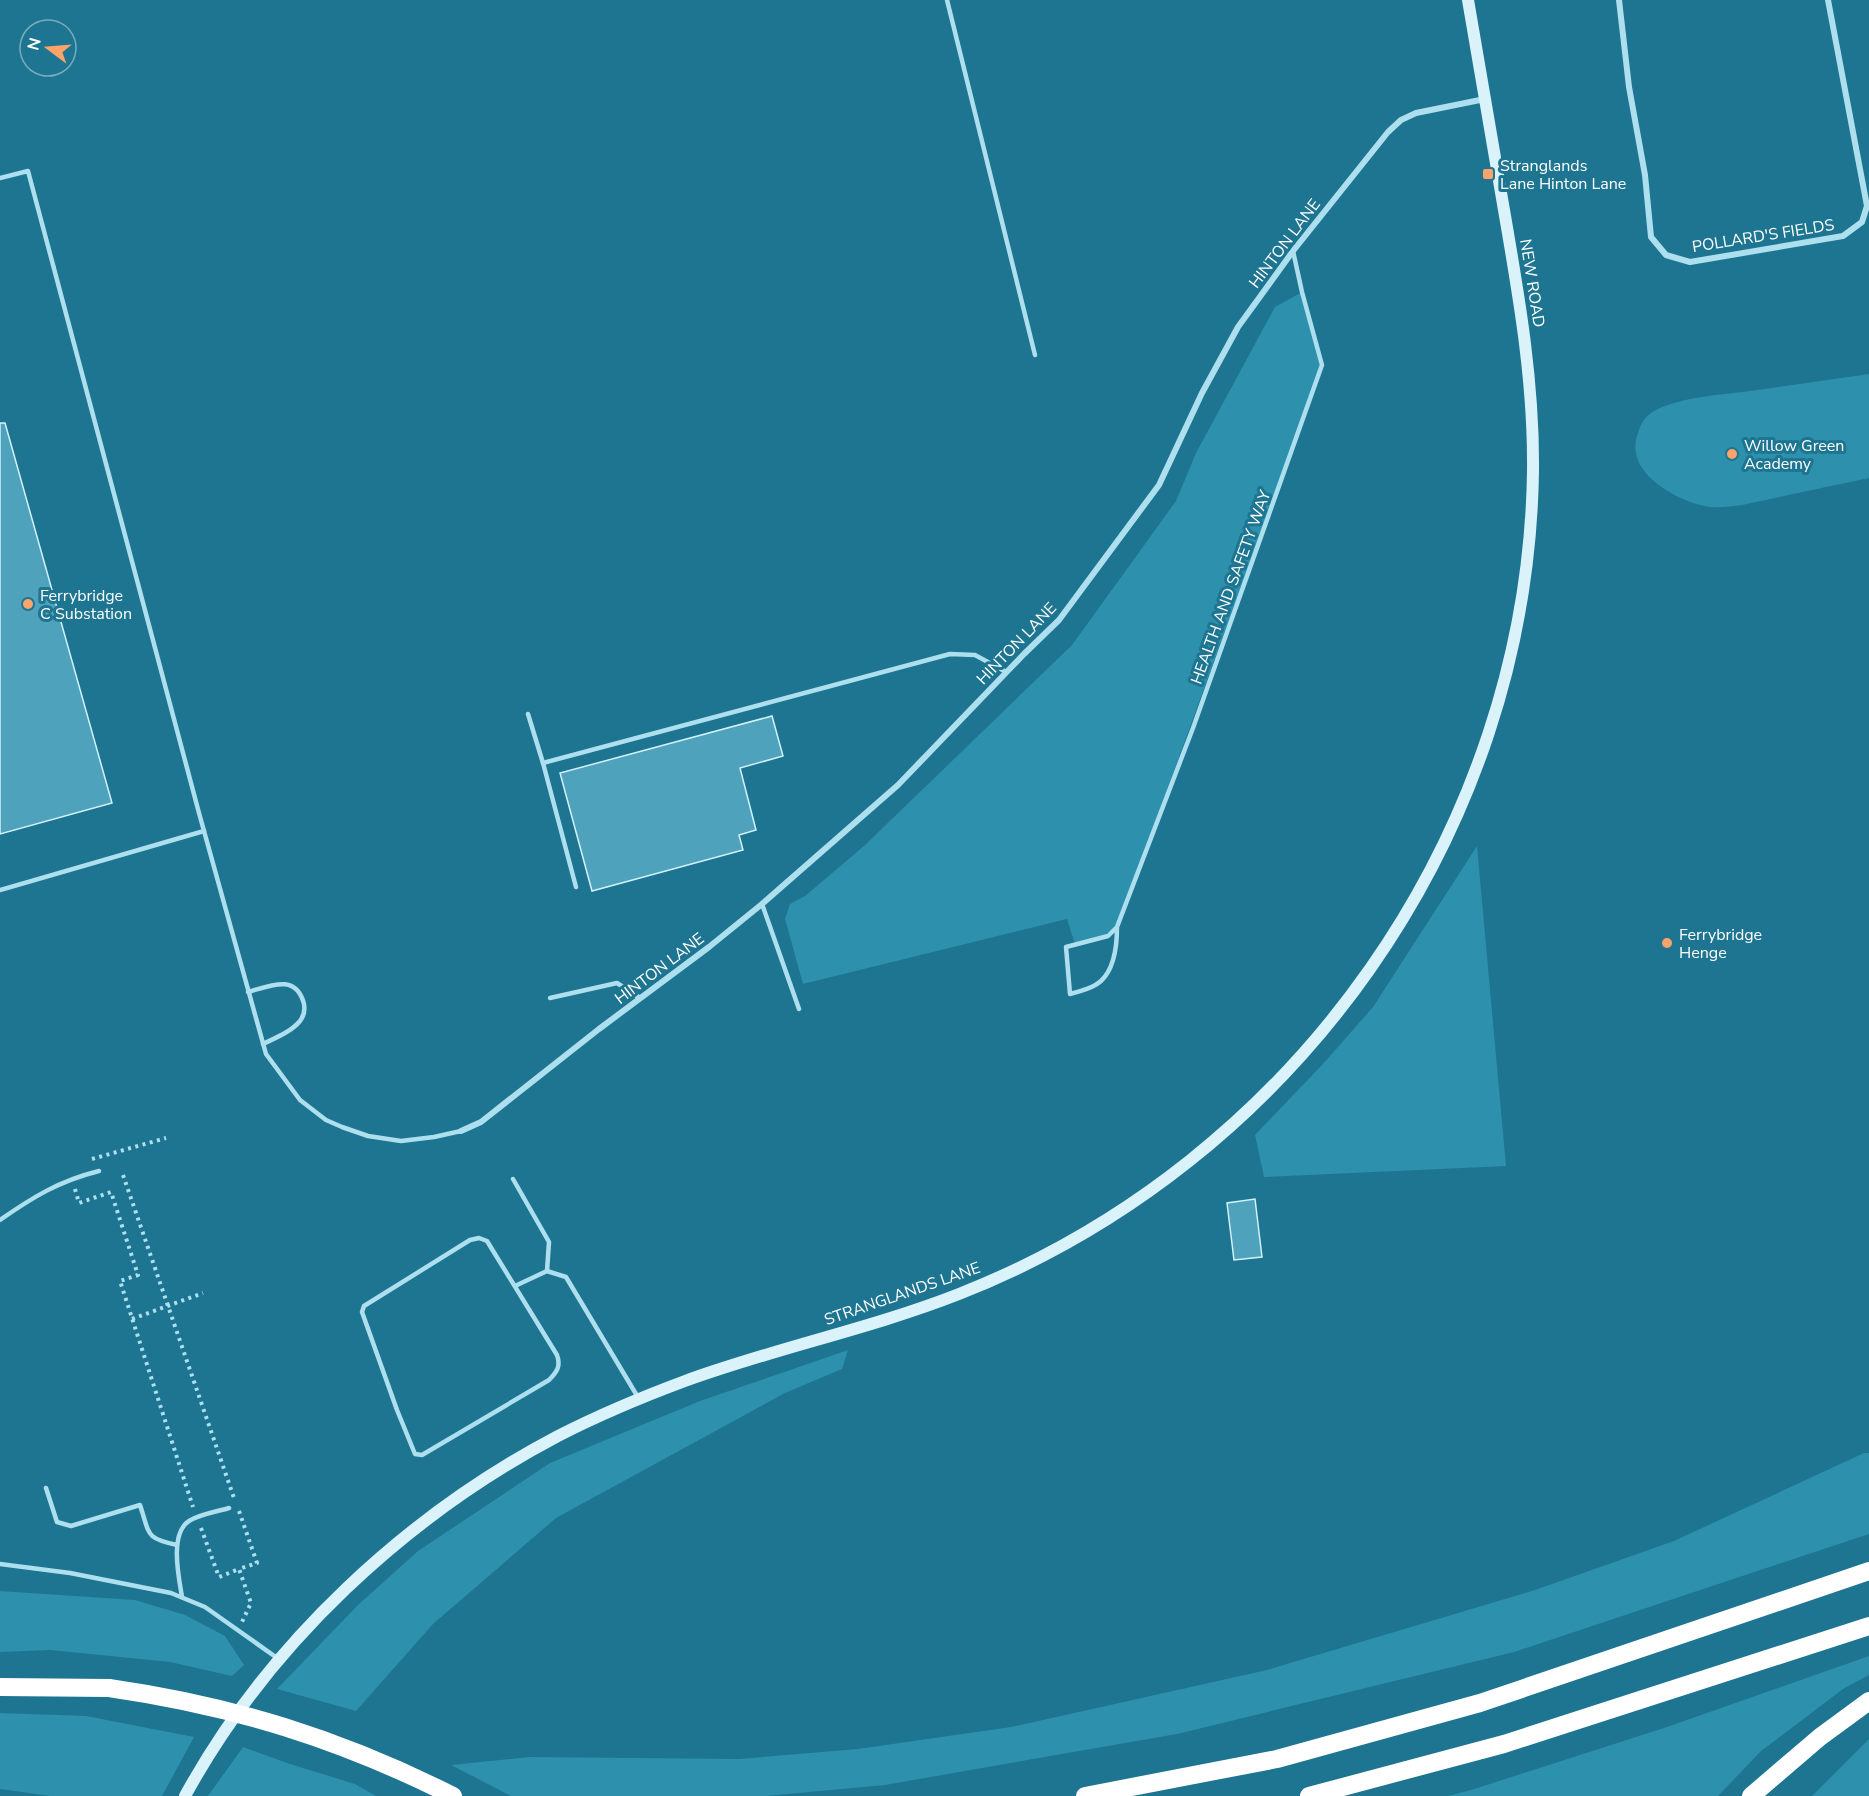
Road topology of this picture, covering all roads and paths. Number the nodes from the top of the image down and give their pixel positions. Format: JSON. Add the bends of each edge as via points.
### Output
{"nodes":[{"id":1,"x":947,"y":0,"type":"edge"},
{"id":2,"x":1468,"y":0,"type":"edge"},
{"id":3,"x":1619,"y":0,"type":"edge"},
{"id":4,"x":1828,"y":0,"type":"edge"},
{"id":5,"x":1485,"y":99,"type":"junction"},
{"id":6,"x":0,"y":178,"type":"edge"},
{"id":7,"x":1293,"y":251,"type":"junction"},
{"id":8,"x":1035,"y":355,"type":"dead end"},
{"id":9,"x":1533,"y":474,"type":"joint"},
{"id":10,"x":1006,"y":672,"type":"junction"},
{"id":11,"x":528,"y":714,"type":"dead end"},
{"id":12,"x":543,"y":763,"type":"junction"},
{"id":13,"x":204,"y":831,"type":"junction"},
{"id":14,"x":576,"y":887,"type":"dead end"},
{"id":15,"x":0,"y":890,"type":"edge"},
{"id":16,"x":762,"y":904,"type":"junction"},
{"id":17,"x":1117,"y":927,"type":"junction"},
{"id":18,"x":248,"y":992,"type":"junction"},
{"id":19,"x":550,"y":998,"type":"dead end"},
{"id":20,"x":640,"y":999,"type":"junction"},
{"id":21,"x":799,"y":1009,"type":"dead end"},
{"id":22,"x":263,"y":1044,"type":"junction"},
{"id":23,"x":461,"y":1131,"type":"joint"},
{"id":24,"x":166,"y":1138,"type":"dead end"},
{"id":25,"x":86,"y":1160,"type":"dead end"},
{"id":26,"x":99,"y":1171,"type":"dead end"},
{"id":27,"x":123,"y":1175,"type":"dead end"},
{"id":28,"x":71,"y":1178,"type":"junction"},
{"id":29,"x":513,"y":1179,"type":"dead end"},
{"id":30,"x":0,"y":1220,"type":"edge"},
{"id":31,"x":547,"y":1271,"type":"junction"},
{"id":32,"x":515,"y":1286,"type":"junction"},
{"id":33,"x":203,"y":1293,"type":"dead end"},
{"id":34,"x":167,"y":1306,"type":"junction"},
{"id":35,"x":132,"y":1319,"type":"junction"},
{"id":36,"x":639,"y":1399,"type":"junction"},
{"id":37,"x":46,"y":1488,"type":"dead end"},
{"id":38,"x":229,"y":1508,"type":"dead end"},
{"id":39,"x":197,"y":1518,"type":"junction"},
{"id":40,"x":177,"y":1545,"type":"junction"},
{"id":41,"x":0,"y":1564,"type":"edge"},
{"id":42,"x":239,"y":1569,"type":"junction"},
{"id":43,"x":1869,"y":1571,"type":"edge"},
{"id":44,"x":182,"y":1598,"type":"junction"},
{"id":45,"x":1869,"y":1626,"type":"edge"},
{"id":46,"x":238,"y":1629,"type":"junction"},
{"id":47,"x":280,"y":1660,"type":"junction"},
{"id":48,"x":0,"y":1687,"type":"edge"},
{"id":49,"x":1869,"y":1701,"type":"edge"},
{"id":50,"x":185,"y":1796,"type":"edge"},
{"id":51,"x":453,"y":1796,"type":"edge"},
{"id":52,"x":1085,"y":1796,"type":"edge"},
{"id":53,"x":1309,"y":1796,"type":"edge"},
{"id":54,"x":1751,"y":1796,"type":"edge"}],
"edges":[{"from":1,"to":8,"type":"lane"},
{"from":2,"to":5,"type":"main road"},
{"from":3,"to":4,"type":"street","name":"POLLARD'S FIELDS","via":[[1651,237],[1666,255],[1690,262],[1843,236],[1862,222],[1867,206]]},
{"from":5,"to":7,"type":"street","name":"HINTON LANE","via":[[1416,113],[1401,120]]},
{"from":5,"to":9,"type":"main road","name":"NEW ROAD","via":[[1527,348]]},
{"from":6,"to":13,"type":"lane","via":[[28,171]]},
{"from":7,"to":10,"type":"street","name":"HINTON LANE","via":[[1238,327],[1159,485],[1059,620]]},
{"from":7,"to":17,"type":"lane","name":"HEALTH AND SAFETY WAY","via":[[1322,365],[1193,728]]},
{"from":9,"to":36,"type":"main road","name":"STRANGLANDS LANE","via":[[1530,527],[1515,632],[1488,735],[1470,785],[1425,882],[1369,972],[1324,1031],[1266,1094],[1228,1130],[1144,1196],[1024,1265],[956,1295],[739,1362]]},
{"from":10,"to":12,"type":"lane","via":[[975,655],[950,654]]},
{"from":10,"to":16,"type":"street","name":"HINTON LANE","via":[[898,785]]},
{"from":11,"to":12,"type":"lane"},
{"from":12,"to":14,"type":"lane"},
{"from":13,"to":15,"type":"lane"},
{"from":13,"to":18,"type":"lane"},
{"from":16,"to":20,"type":"street","name":"HINTON LANE"},
{"from":16,"to":21,"type":"lane"},
{"from":17,"to":17,"type":"lane","name":"HEALTH AND SAFETY WAY","via":[[1118,947],[1106,976],[1091,987],[1070,994],[1066,947],[1108,936]]},
{"from":18,"to":22,"type":"lane"},
{"from":18,"to":22,"type":"lane","via":[[282,983],[302,995],[305,1009],[301,1020]]},
{"from":19,"to":20,"type":"lane","via":[[617,983]]},
{"from":20,"to":23,"type":"street","name":"HINTON LANE","via":[[481,1122]]},
{"from":22,"to":23,"type":"lane","via":[[271,1063],[300,1100],[326,1120],[368,1136],[401,1141]]},
{"from":24,"to":25,"type":"path"},
{"from":26,"to":28,"type":"lane"},
{"from":27,"to":34,"type":"path"},
{"from":28,"to":30,"type":"lane"},
{"from":28,"to":35,"type":"path","via":[[79,1203],[111,1192],[138,1275],[120,1281]]},
{"from":29,"to":31,"type":"lane","via":[[549,1242]]},
{"from":31,"to":32,"type":"lane"},
{"from":31,"to":36,"type":"lane","via":[[566,1276]]},
{"from":32,"to":32,"type":"lane","via":[[557,1355],[557,1371],[549,1380],[422,1455],[415,1454],[363,1320],[364,1306],[479,1238],[487,1241]]},
{"from":33,"to":34,"type":"path"},
{"from":34,"to":35,"type":"path"},
{"from":34,"to":42,"type":"path","via":[[257,1563]]},
{"from":35,"to":39,"type":"path"},
{"from":36,"to":47,"type":"main road","name":"STRANGLANDS LANE","via":[[516,1460],[444,1508],[349,1587]]},
{"from":37,"to":40,"type":"lane","via":[[57,1522],[71,1526],[140,1505],[150,1534]]},
{"from":38,"to":39,"type":"lane"},
{"from":39,"to":40,"type":"lane","via":[[182,1528]]},
{"from":39,"to":42,"type":"path","via":[[219,1577]]},
{"from":40,"to":44,"type":"lane"},
{"from":41,"to":44,"type":"lane","via":[[70,1573]]},
{"from":42,"to":46,"type":"path","via":[[251,1603]]},
{"from":43,"to":52,"type":"highway","via":[[1480,1703],[1277,1759]]},
{"from":44,"to":46,"type":"lane","via":[[205,1607]]},
{"from":45,"to":53,"type":"highway","via":[[1504,1744]]},
{"from":46,"to":47,"type":"lane"},
{"from":47,"to":50,"type":"main road","name":"STRANGLANDS LANE","via":[[218,1742]]},
{"from":48,"to":51,"type":"highway","bridge":true,"via":[[109,1688],[204,1704],[355,1750]]},
{"from":49,"to":54,"type":"highway"}]}
